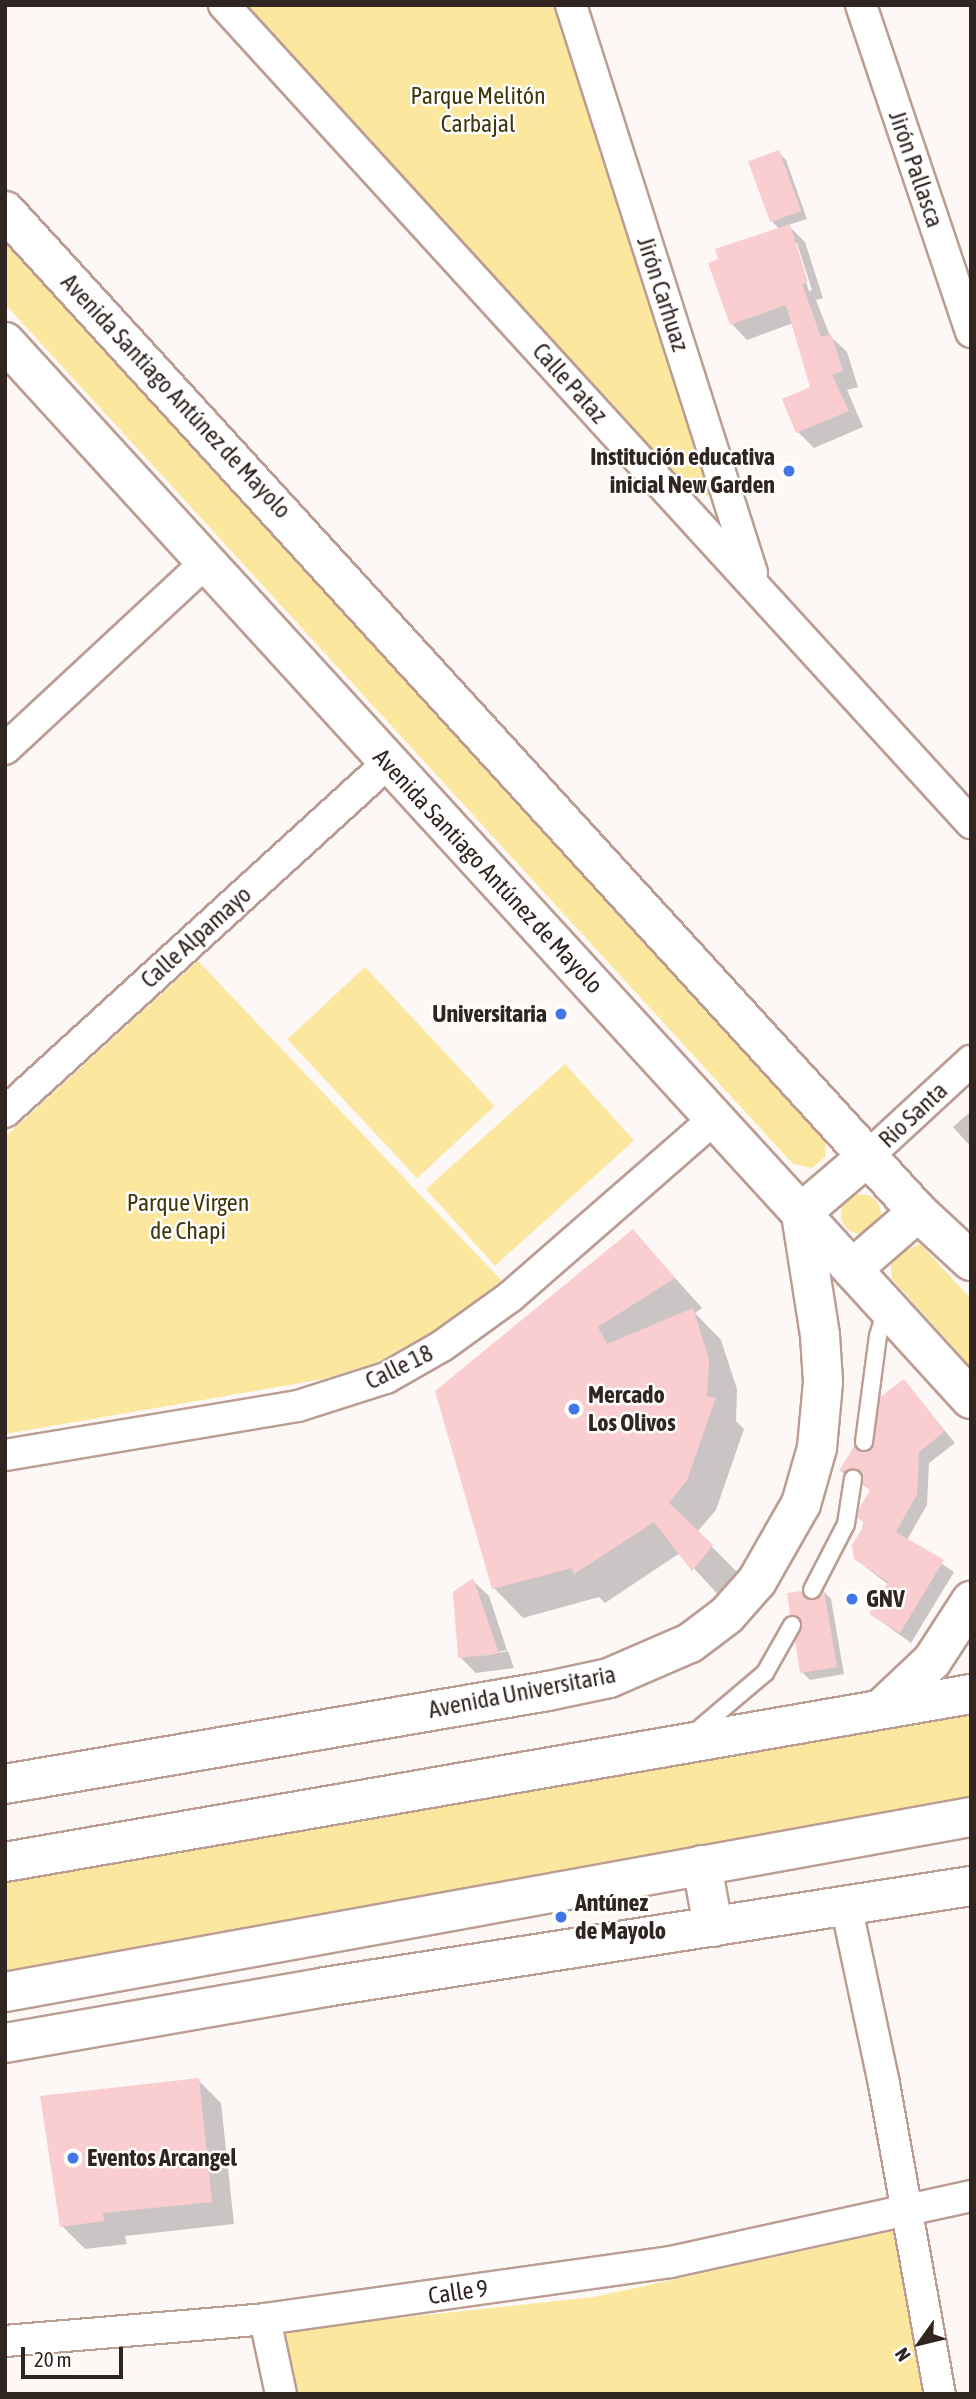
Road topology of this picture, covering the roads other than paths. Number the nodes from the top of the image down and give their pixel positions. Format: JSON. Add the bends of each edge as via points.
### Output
{"nodes":[{"id":1,"x":224,"y":5,"type":"edge"},
{"id":2,"x":570,"y":5,"type":"edge"},
{"id":3,"x":861,"y":5,"type":"edge"},
{"id":4,"x":5,"y":211,"type":"edge"},
{"id":5,"x":971,"y":332,"type":"edge"},
{"id":6,"x":5,"y":342,"type":"edge"},
{"id":7,"x":205,"y":564,"type":"junction"},
{"id":8,"x":755,"y":583,"type":"junction"},
{"id":9,"x":5,"y":749,"type":"edge"},
{"id":10,"x":388,"y":763,"type":"junction"},
{"id":11,"x":971,"y":823,"type":"edge"},
{"id":12,"x":964,"y":1068,"type":"edge"},
{"id":13,"x":5,"y":1112,"type":"edge"},
{"id":14,"x":716,"y":1117,"type":"junction"},
{"id":15,"x":869,"y":1155,"type":"junction"},
{"id":16,"x":918,"y":1212,"type":"junction"},
{"id":17,"x":801,"y":1213,"type":"junction"},
{"id":18,"x":971,"y":1261,"type":"edge"},
{"id":19,"x":852,"y":1269,"type":"junction"},
{"id":20,"x":887,"y":1308,"type":"junction"},
{"id":21,"x":971,"y":1399,"type":"edge"},
{"id":22,"x":864,"y":1442,"type":"dead end"},
{"id":23,"x":5,"y":1455,"type":"edge"},
{"id":24,"x":853,"y":1479,"type":"dead end"},
{"id":25,"x":812,"y":1590,"type":"dead end"},
{"id":26,"x":971,"y":1601,"type":"edge"},
{"id":27,"x":792,"y":1625,"type":"dead end"},
{"id":28,"x":971,"y":1693,"type":"edge"},
{"id":29,"x":881,"y":1709,"type":"junction"},
{"id":30,"x":680,"y":1744,"type":"junction"},
{"id":31,"x":5,"y":1784,"type":"edge"},
{"id":32,"x":971,"y":1817,"type":"edge"},
{"id":33,"x":915,"y":1826,"type":"junction"},
{"id":34,"x":971,"y":1832,"type":"edge"},
{"id":35,"x":5,"y":1862,"type":"edge"},
{"id":36,"x":702,"y":1865,"type":"junction"},
{"id":37,"x":971,"y":1886,"type":"edge"},
{"id":38,"x":846,"y":1905,"type":"junction"},
{"id":39,"x":713,"y":1927,"type":"junction"},
{"id":40,"x":5,"y":1992,"type":"edge"},
{"id":41,"x":5,"y":2043,"type":"edge"},
{"id":42,"x":971,"y":2196,"type":"edge"},
{"id":43,"x":905,"y":2213,"type":"junction"},
{"id":44,"x":265,"y":2319,"type":"junction"},
{"id":45,"x":5,"y":2341,"type":"edge"},
{"id":46,"x":281,"y":2394,"type":"edge"},
{"id":47,"x":940,"y":2394,"type":"edge"}],
"edges":[{"from":1,"to":8,"type":"street","name":"Calle Pataz"},
{"from":2,"to":8,"type":"street","name":"Jirón Carhuaz"},
{"from":3,"to":5,"type":"street","name":"Jirón Pallasca"},
{"from":4,"to":15,"type":"main road","name":"Avenida Santiago Antúnez de Mayolo"},
{"from":6,"to":7,"type":"main road","name":"Avenida Santiago Antúnez de Mayolo"},
{"from":7,"to":9,"type":"street"},
{"from":7,"to":10,"type":"main road","name":"Avenida Santiago Antúnez de Mayolo"},
{"from":8,"to":11,"type":"street","name":"Calle Pataz"},
{"from":10,"to":13,"type":"street","name":"Calle Alpamayo"},
{"from":10,"to":14,"type":"main road","name":"Avenida Santiago Antúnez de Mayolo"},
{"from":12,"to":15,"type":"street","name":"Rio Santa"},
{"from":14,"to":17,"type":"main road","name":"Avenida Santiago Antúnez de Mayolo"},
{"from":14,"to":23,"type":"street","name":"Calle 18","via":[[510,1297],[442,1346],[386,1378],[298,1406]]},
{"from":15,"to":16,"type":"main road","name":"Avenida Santiago Antúnez de Mayolo"},
{"from":15,"to":17,"type":"main road"},
{"from":16,"to":18,"type":"main road","name":"Avenida Santiago Antúnez de Mayolo"},
{"from":16,"to":19,"type":"main road"},
{"from":17,"to":19,"type":"main road","name":"Avenida Santiago Antúnez de Mayolo"},
{"from":17,"to":31,"type":"main road","name":"Avenida Universitaria","via":[[820,1335],[817,1448],[801,1504],[757,1581],[727,1615],[690,1643],[609,1678],[548,1691]]},
{"from":19,"to":20,"type":"main road","name":"Avenida Santiago Antúnez de Mayolo"},
{"from":20,"to":21,"type":"main road","name":"Avenida Santiago Antúnez de Mayolo"},
{"from":20,"to":22,"type":"lane","via":[[877,1336]]},
{"from":24,"to":25,"type":"lane","via":[[846,1524]]},
{"from":26,"to":29,"type":"main road","via":[[932,1661]]},
{"from":27,"to":30,"type":"lane","via":[[765,1673]]},
{"from":28,"to":29,"type":"main road"},
{"from":29,"to":30,"type":"main road"},
{"from":30,"to":35,"type":"main road"},
{"from":32,"to":33,"type":"main road"},
{"from":33,"to":34,"type":"main road"},
{"from":33,"to":36,"type":"main road"},
{"from":36,"to":39,"type":"main road"},
{"from":36,"to":40,"type":"main road"},
{"from":37,"to":38,"type":"main road"},
{"from":38,"to":39,"type":"main road"},
{"from":38,"to":43,"type":"street","via":[[884,2084]]},
{"from":39,"to":41,"type":"main road"},
{"from":42,"to":43,"type":"street","name":"Calle 9"},
{"from":43,"to":44,"type":"street","name":"Calle 9","via":[[671,2262]]},
{"from":43,"to":47,"type":"street"},
{"from":44,"to":45,"type":"street","name":"Calle 9"},
{"from":44,"to":46,"type":"street"}]}
